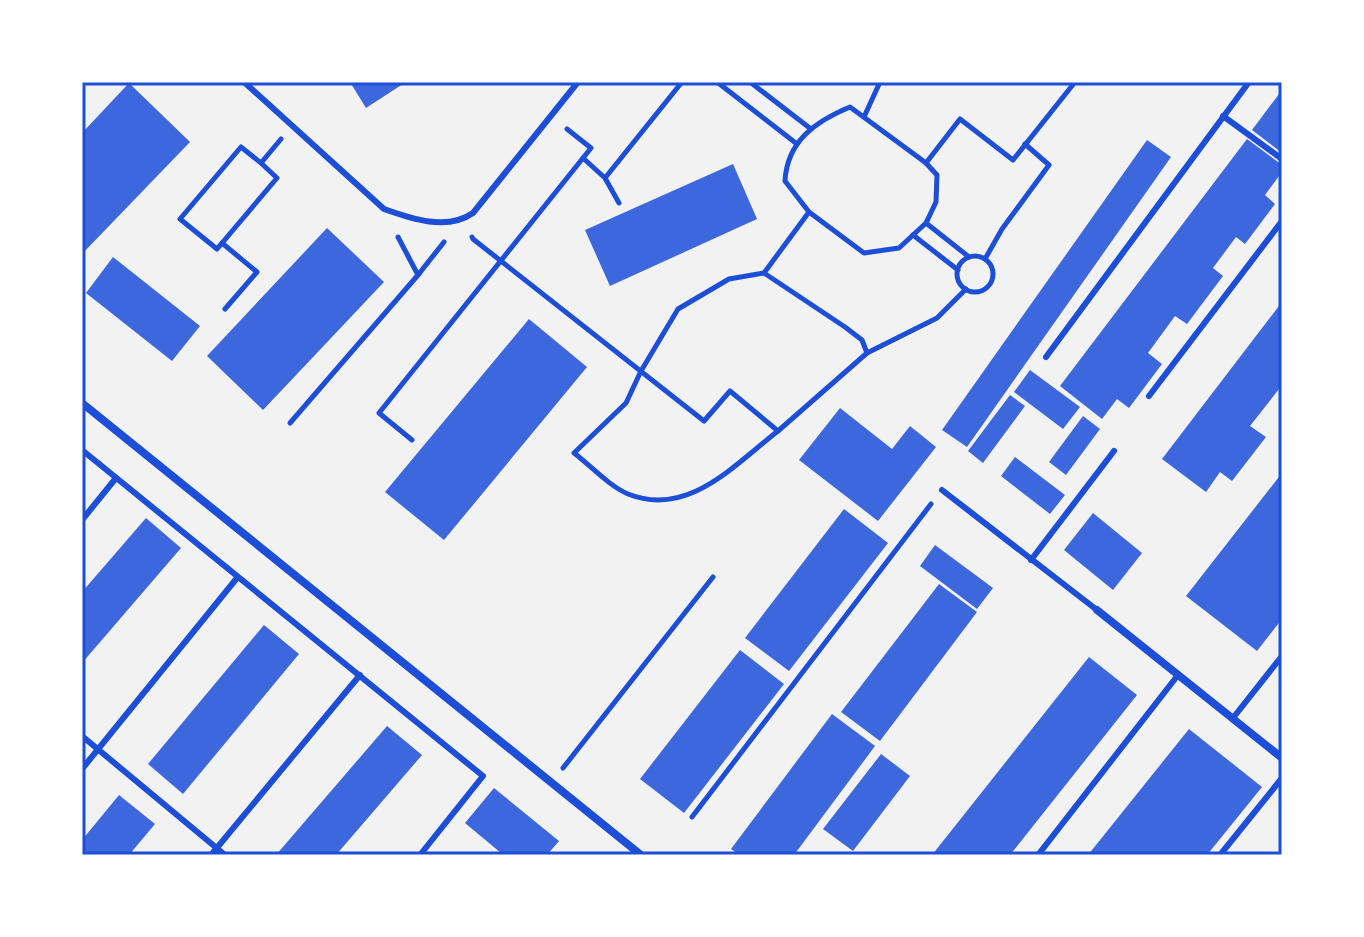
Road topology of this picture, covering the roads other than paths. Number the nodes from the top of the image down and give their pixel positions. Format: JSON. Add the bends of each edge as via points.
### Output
{"nodes":[{"id":1,"x":244,"y":82,"type":"edge"},
{"id":2,"x":578,"y":82,"type":"edge"},
{"id":3,"x":1249,"y":82,"type":"edge"},
{"id":4,"x":1223,"y":116,"type":"junction"},
{"id":5,"x":1282,"y":159,"type":"edge"},
{"id":6,"x":1282,"y":221,"type":"edge"},
{"id":7,"x":1046,"y":357,"type":"dead end"},
{"id":8,"x":1149,"y":396,"type":"dead end"},
{"id":9,"x":82,"y":403,"type":"edge"},
{"id":10,"x":82,"y":450,"type":"edge"},
{"id":11,"x":1114,"y":451,"type":"dead end"},
{"id":12,"x":116,"y":478,"type":"junction"},
{"id":13,"x":942,"y":490,"type":"road end"},
{"id":14,"x":82,"y":520,"type":"edge"},
{"id":15,"x":1031,"y":560,"type":"junction"},
{"id":16,"x":237,"y":578,"type":"junction"},
{"id":17,"x":1097,"y":610,"type":"joint"},
{"id":18,"x":1282,"y":656,"type":"edge"},
{"id":19,"x":360,"y":675,"type":"junction"},
{"id":20,"x":1178,"y":675,"type":"junction"},
{"id":21,"x":1233,"y":718,"type":"junction"},
{"id":22,"x":82,"y":736,"type":"edge"},
{"id":23,"x":98,"y":750,"type":"junction"},
{"id":24,"x":1282,"y":758,"type":"edge"},
{"id":25,"x":82,"y":769,"type":"edge"},
{"id":26,"x":1282,"y":778,"type":"edge"},
{"id":27,"x":217,"y":848,"type":"junction"},
{"id":28,"x":211,"y":855,"type":"edge"},
{"id":29,"x":225,"y":855,"type":"edge"},
{"id":30,"x":420,"y":855,"type":"edge"},
{"id":31,"x":641,"y":855,"type":"edge"},
{"id":32,"x":1038,"y":855,"type":"edge"},
{"id":33,"x":1220,"y":855,"type":"edge"}],
"edges":[{"from":1,"to":2,"type":"lane","via":[[384,209],[435,222],[461,221],[473,213]]},
{"from":3,"to":4,"type":"lane"},
{"from":4,"to":5,"type":"lane"},
{"from":4,"to":7,"type":"lane"},
{"from":6,"to":8,"type":"lane"},
{"from":9,"to":31,"type":"street"},
{"from":10,"to":12,"type":"lane"},
{"from":11,"to":15,"type":"lane"},
{"from":12,"to":14,"type":"lane"},
{"from":12,"to":16,"type":"lane"},
{"from":13,"to":15,"type":"lane"},
{"from":15,"to":17,"type":"lane"},
{"from":16,"to":19,"type":"lane"},
{"from":16,"to":23,"type":"lane"},
{"from":17,"to":20,"type":"street"},
{"from":18,"to":21,"type":"lane"},
{"from":19,"to":27,"type":"lane"},
{"from":19,"to":30,"type":"lane","via":[[483,776]]},
{"from":20,"to":21,"type":"street"},
{"from":20,"to":32,"type":"lane"},
{"from":21,"to":24,"type":"street"},
{"from":22,"to":23,"type":"lane"},
{"from":23,"to":25,"type":"lane"},
{"from":23,"to":27,"type":"lane"},
{"from":26,"to":33,"type":"lane"},
{"from":27,"to":28,"type":"lane"},
{"from":27,"to":29,"type":"lane"}]}
